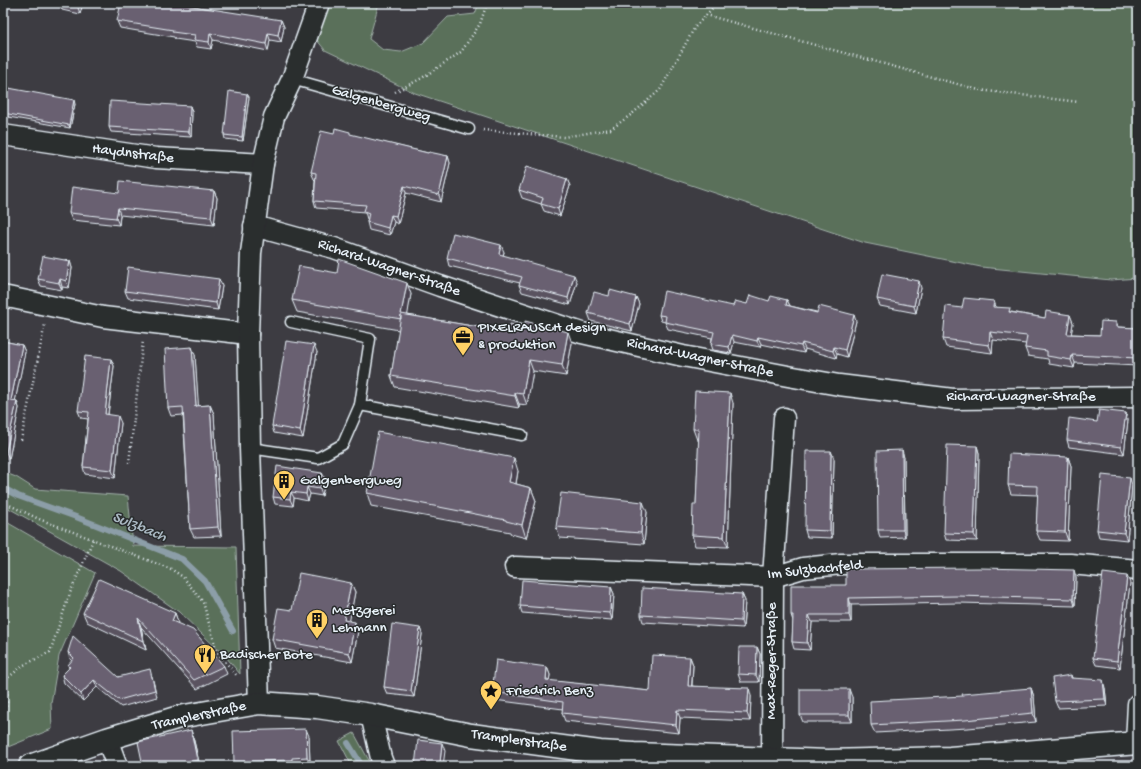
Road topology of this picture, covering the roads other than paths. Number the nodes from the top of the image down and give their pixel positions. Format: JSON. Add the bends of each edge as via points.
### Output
{"nodes":[{"id":1,"x":319,"y":3,"type":"edge"},
{"id":2,"x":292,"y":79,"type":"junction"},
{"id":3,"x":469,"y":129,"type":"road end"},
{"id":4,"x":3,"y":135,"type":"edge"},
{"id":5,"x":263,"y":164,"type":"junction"},
{"id":6,"x":254,"y":226,"type":"junction"},
{"id":7,"x":3,"y":296,"type":"edge"},
{"id":8,"x":291,"y":322,"type":"dead end"},
{"id":9,"x":248,"y":334,"type":"junction"},
{"id":10,"x":1138,"y":397,"type":"edge"},
{"id":11,"x":360,"y":405,"type":"junction"},
{"id":12,"x":784,"y":418,"type":"dead end"},
{"id":13,"x":522,"y":435,"type":"dead end"},
{"id":14,"x":250,"y":448,"type":"junction"},
{"id":15,"x":515,"y":567,"type":"dead end"},
{"id":16,"x":1138,"y":570,"type":"edge"},
{"id":17,"x":773,"y":576,"type":"junction"},
{"id":18,"x":258,"y":703,"type":"junction"},
{"id":19,"x":1138,"y":704,"type":"edge"},
{"id":20,"x":371,"y":715,"type":"junction"},
{"id":21,"x":107,"y":739,"type":"junction"},
{"id":22,"x":1137,"y":743,"type":"edge"},
{"id":23,"x":772,"y":760,"type":"junction"},
{"id":24,"x":30,"y":766,"type":"edge"},
{"id":25,"x":118,"y":766,"type":"edge"},
{"id":26,"x":384,"y":766,"type":"edge"}],
"edges":[{"from":1,"to":2,"type":"street"},
{"from":2,"to":3,"type":"lane","name":"Galgenbergweg"},
{"from":2,"to":5,"type":"street","via":[[274,117]]},
{"from":4,"to":5,"type":"street","name":"Haydnstraße","via":[[156,158]]},
{"from":5,"to":6,"type":"street"},
{"from":6,"to":9,"type":"street"},
{"from":6,"to":10,"type":"street","name":"Richard-Wagner-Straße","via":[[334,248],[582,333],[683,356],[839,385],[953,399]]},
{"from":7,"to":9,"type":"street","via":[[102,317]]},
{"from":8,"to":11,"type":"lane","via":[[370,339]]},
{"from":9,"to":14,"type":"street"},
{"from":11,"to":13,"type":"lane"},
{"from":11,"to":14,"type":"lane","via":[[343,444],[318,458]]},
{"from":12,"to":17,"type":"street","name":"Max-Reger-Straße"},
{"from":14,"to":18,"type":"street"},
{"from":15,"to":17,"type":"street","name":"Im Sulzbachfeld"},
{"from":16,"to":17,"type":"street","name":"Im Sulzbachfeld","via":[[1070,564],[841,564],[803,568]]},
{"from":17,"to":23,"type":"street","name":"Max-Reger-Straße"},
{"from":18,"to":20,"type":"street","name":"Tramplerstraße","via":[[317,707]]},
{"from":18,"to":21,"type":"street","name":"Tramplerstraße","via":[[180,717]]},
{"from":19,"to":22,"type":"street"},
{"from":20,"to":23,"type":"street","name":"Tramplerstraße","via":[[471,734],[600,752]]},
{"from":20,"to":26,"type":"street"},
{"from":21,"to":24,"type":"street","name":"Tramplerstraße"},
{"from":21,"to":25,"type":"street"},
{"from":22,"to":23,"type":"street","name":"Tramplerstraße","via":[[950,758]]}]}
